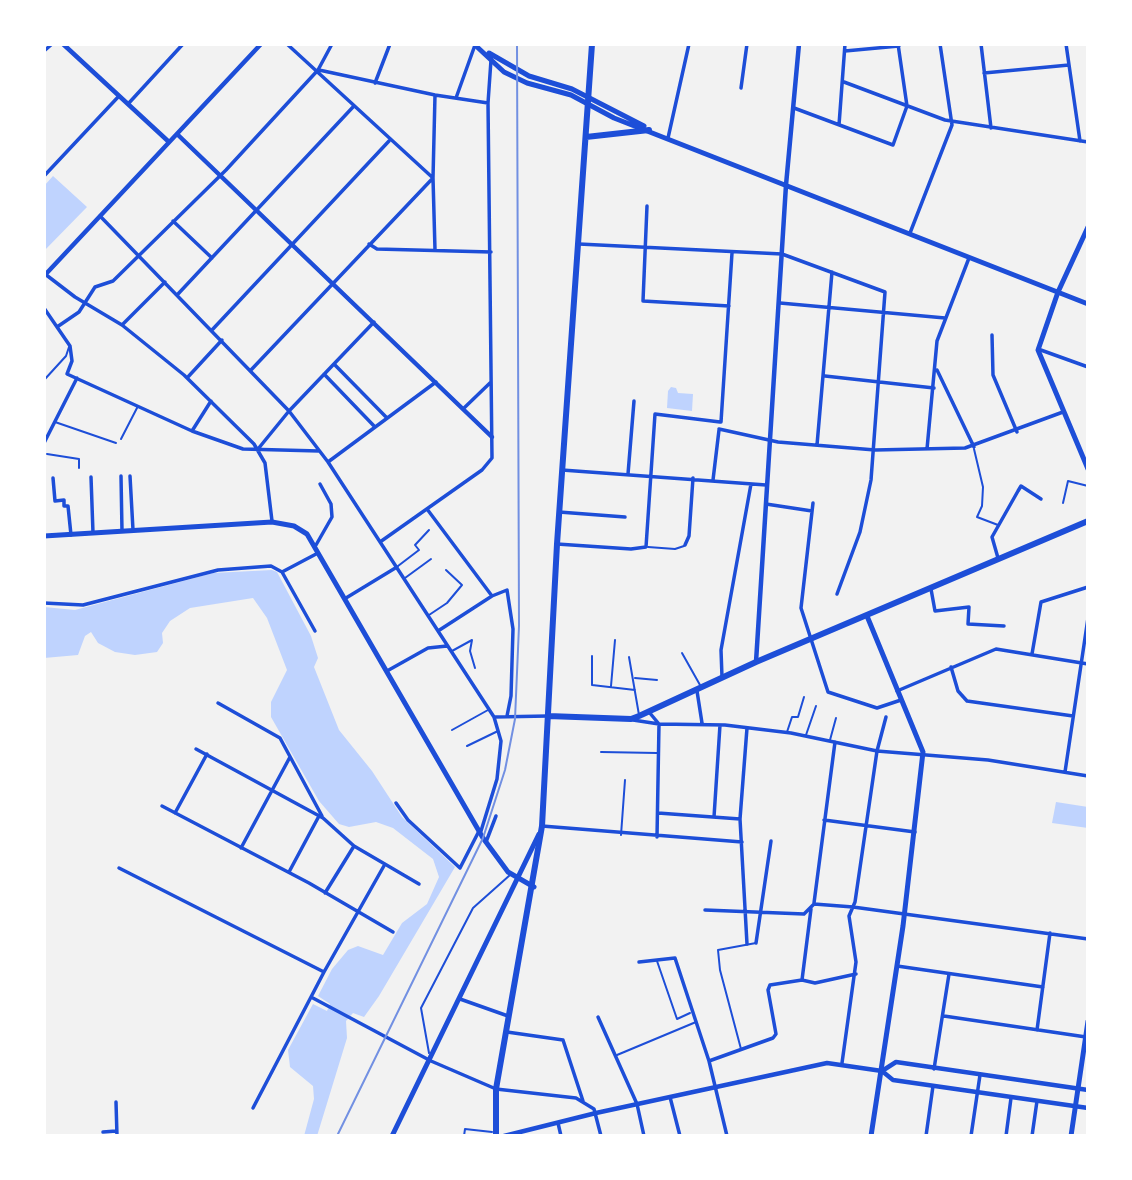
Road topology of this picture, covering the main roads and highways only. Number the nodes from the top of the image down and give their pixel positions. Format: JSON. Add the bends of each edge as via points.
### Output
{"nodes":[{"id":1,"x":475,"y":44,"type":"edge"},
{"id":2,"x":592,"y":44,"type":"edge"},
{"id":3,"x":590,"y":100,"type":"junction"},
{"id":4,"x":649,"y":130,"type":"junction"},
{"id":5,"x":586,"y":137,"type":"junction"},
{"id":6,"x":1088,"y":227,"type":"edge"},
{"id":7,"x":1058,"y":292,"type":"junction"},
{"id":8,"x":1088,"y":304,"type":"edge"},
{"id":9,"x":1088,"y":469,"type":"edge"},
{"id":10,"x":1088,"y":521,"type":"edge"},
{"id":11,"x":44,"y":536,"type":"edge"},
{"id":12,"x":867,"y":616,"type":"junction"},
{"id":13,"x":548,"y":716,"type":"junction"},
{"id":14,"x":542,"y":827,"type":"junction"},
{"id":15,"x":519,"y":879,"type":"junction"},
{"id":16,"x":534,"y":887,"type":"junction"},
{"id":17,"x":1088,"y":1021,"type":"edge"},
{"id":18,"x":496,"y":1134,"type":"edge"},
{"id":19,"x":392,"y":1136,"type":"edge"},
{"id":20,"x":871,"y":1136,"type":"edge"},
{"id":21,"x":1071,"y":1136,"type":"edge"}],
"edges":[{"from":1,"to":3,"type":"main road","via":[[529,76]]},
{"from":1,"to":3,"type":"main road","via":[[504,72]]},
{"from":2,"to":3,"type":"main road"},
{"from":3,"to":4,"type":"main road","via":[[614,118]]},
{"from":3,"to":5,"type":"main road"},
{"from":4,"to":5,"type":"main road"},
{"from":4,"to":7,"type":"main road"},
{"from":5,"to":13,"type":"main road"},
{"from":6,"to":7,"type":"main road"},
{"from":7,"to":8,"type":"main road"},
{"from":7,"to":9,"type":"main road","via":[[1038,349]]},
{"from":10,"to":12,"type":"main road"},
{"from":11,"to":15,"type":"main road","via":[[272,522],[297,528],[316,545],[486,842]]},
{"from":12,"to":13,"type":"main road","via":[[631,719]]},
{"from":12,"to":20,"type":"main road","via":[[923,752],[905,913]]},
{"from":13,"to":14,"type":"main road"},
{"from":14,"to":15,"type":"main road"},
{"from":14,"to":16,"type":"main road"},
{"from":15,"to":16,"type":"main road"},
{"from":15,"to":19,"type":"main road"},
{"from":16,"to":18,"type":"main road","via":[[496,1089]]},
{"from":17,"to":21,"type":"main road"}]}
